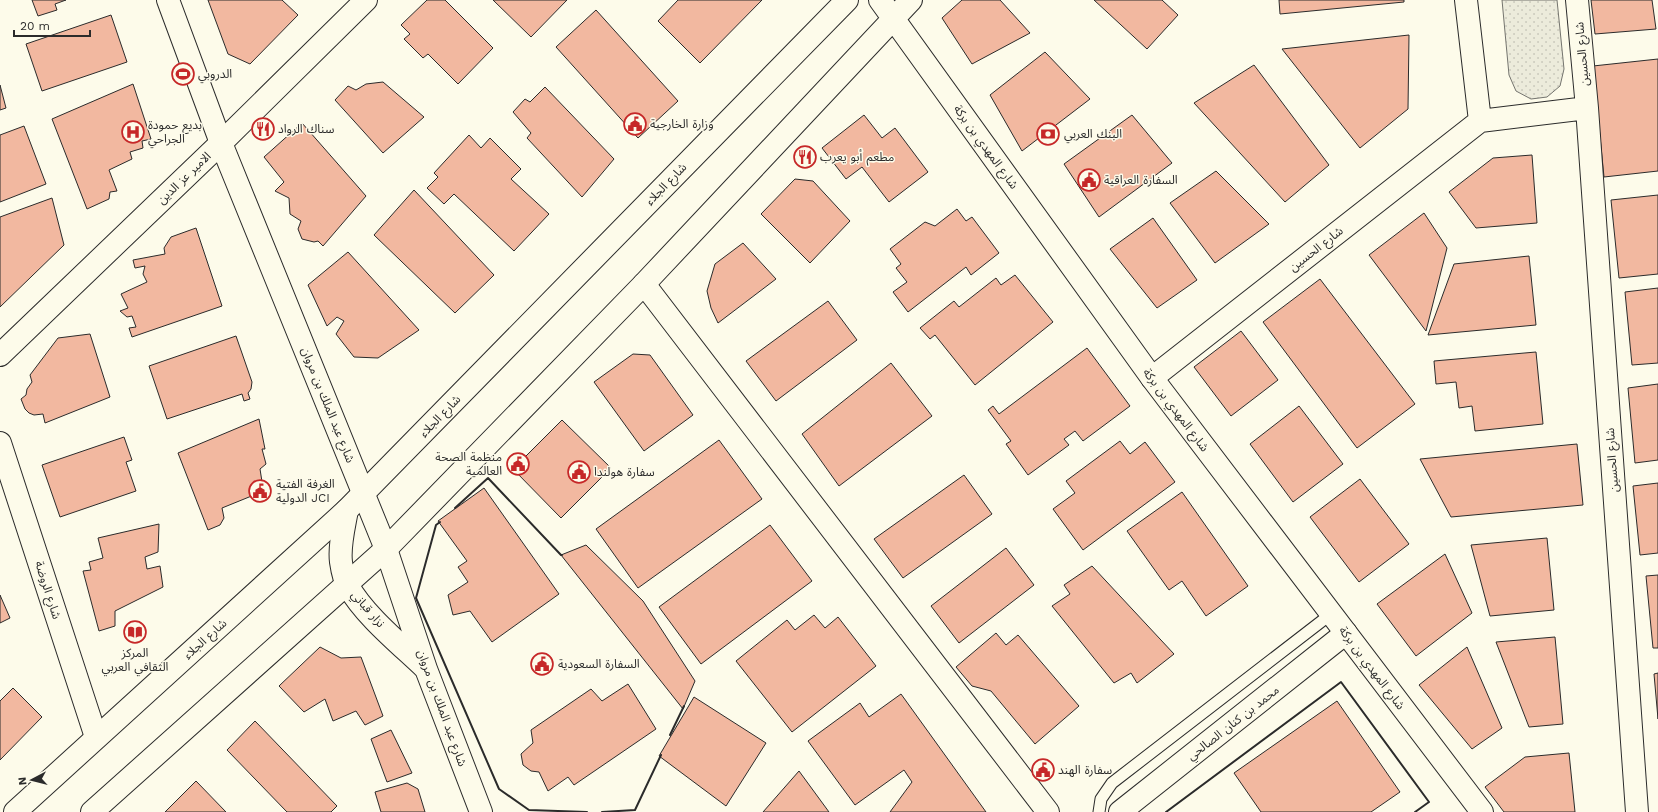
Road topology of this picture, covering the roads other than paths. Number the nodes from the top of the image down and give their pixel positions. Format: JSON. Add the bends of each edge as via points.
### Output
{"nodes":[{"id":1,"x":168,"y":0,"type":"edge"},
{"id":2,"x":366,"y":0,"type":"edge"},
{"id":3,"x":846,"y":0,"type":"edge"},
{"id":4,"x":880,"y":0,"type":"edge"},
{"id":5,"x":911,"y":0,"type":"edge"},
{"id":6,"x":1466,"y":0,"type":"edge"},
{"id":7,"x":1577,"y":0,"type":"edge"},
{"id":8,"x":893,"y":18,"type":"junction"},
{"id":9,"x":1587,"y":108,"type":"junction"},
{"id":10,"x":1480,"y":121,"type":"junction"},
{"id":11,"x":221,"y":143,"type":"junction"},
{"id":12,"x":644,"y":284,"type":"junction"},
{"id":13,"x":0,"y":355,"type":"edge"},
{"id":14,"x":1152,"y":378,"type":"junction"},
{"id":15,"x":0,"y":443,"type":"edge"},
{"id":16,"x":364,"y":494,"type":"junction"},
{"id":17,"x":347,"y":510,"type":"junction"},
{"id":18,"x":386,"y":549,"type":"junction"},
{"id":19,"x":347,"y":585,"type":"junction"},
{"id":20,"x":1331,"y":614,"type":"junction"},
{"id":21,"x":1346,"y":633,"type":"junction"},
{"id":22,"x":426,"y":669,"type":"junction"},
{"id":23,"x":96,"y":737,"type":"junction"},
{"id":24,"x":482,"y":809,"type":"edge"},
{"id":25,"x":15,"y":812,"type":"edge"},
{"id":26,"x":92,"y":812,"type":"edge"},
{"id":27,"x":1048,"y":812,"type":"edge"},
{"id":28,"x":1099,"y":812,"type":"edge"},
{"id":29,"x":1120,"y":812,"type":"edge"},
{"id":30,"x":1482,"y":812,"type":"edge"},
{"id":31,"x":1637,"y":812,"type":"edge"}],
"edges":[{"from":1,"to":11,"type":"street","name":"شارع عبد الملك بن مروان"},
{"from":2,"to":11,"type":"street","name":"الامير عز الدين"},
{"from":3,"to":16,"type":"street","name":"شارع الجلاء"},
{"from":4,"to":8,"type":"street","name":"شارع المهدي بن بركة"},
{"from":5,"to":8,"type":"street"},
{"from":6,"to":10,"type":"street"},
{"from":7,"to":9,"type":"street","name":"شارع الحسين"},
{"from":8,"to":12,"type":"street"},
{"from":8,"to":14,"type":"street","name":"شارع المهدي بن بركة"},
{"from":9,"to":10,"type":"street"},
{"from":9,"to":31,"type":"street","name":"شارع الحسين"},
{"from":10,"to":14,"type":"street","name":"شارع الحسين"},
{"from":11,"to":13,"type":"street","name":"الامير عز الدين"},
{"from":11,"to":16,"type":"street","name":"شارع عبد الملك بن مروان"},
{"from":12,"to":18,"type":"street"},
{"from":12,"to":27,"type":"street"},
{"from":14,"to":20,"type":"street","name":"شارع المهدي بن بركة"},
{"from":15,"to":23,"type":"street","name":"شارع الروضة"},
{"from":16,"to":17,"type":"street","name":"شارع الجلاء"},
{"from":16,"to":18,"type":"street","name":"شارع عبد الملك بن مروان"},
{"from":17,"to":19,"type":"street","name":"نزار قباني","via":[[341,562]]},
{"from":17,"to":23,"type":"street","name":"شارع الجلاء"},
{"from":18,"to":19,"type":"street"},
{"from":18,"to":22,"type":"street","name":"شارع عبد الملك بن مروان"},
{"from":19,"to":22,"type":"street","name":"نزار قباني","via":[[377,622]]},
{"from":19,"to":26,"type":"street"},
{"from":20,"to":21,"type":"street","name":"شارع المهدي بن بركة"},
{"from":20,"to":28,"type":"lane","via":[[1112,783],[1101,799]]},
{"from":21,"to":29,"type":"street","name":"محمد بن كنان الصالحي"},
{"from":21,"to":30,"type":"street","name":"شارع المهدي بن بركة"},
{"from":22,"to":24,"type":"street","name":"شارع عبد الملك بن مروان"},
{"from":23,"to":25,"type":"street","name":"شارع الجلاء"}]}
